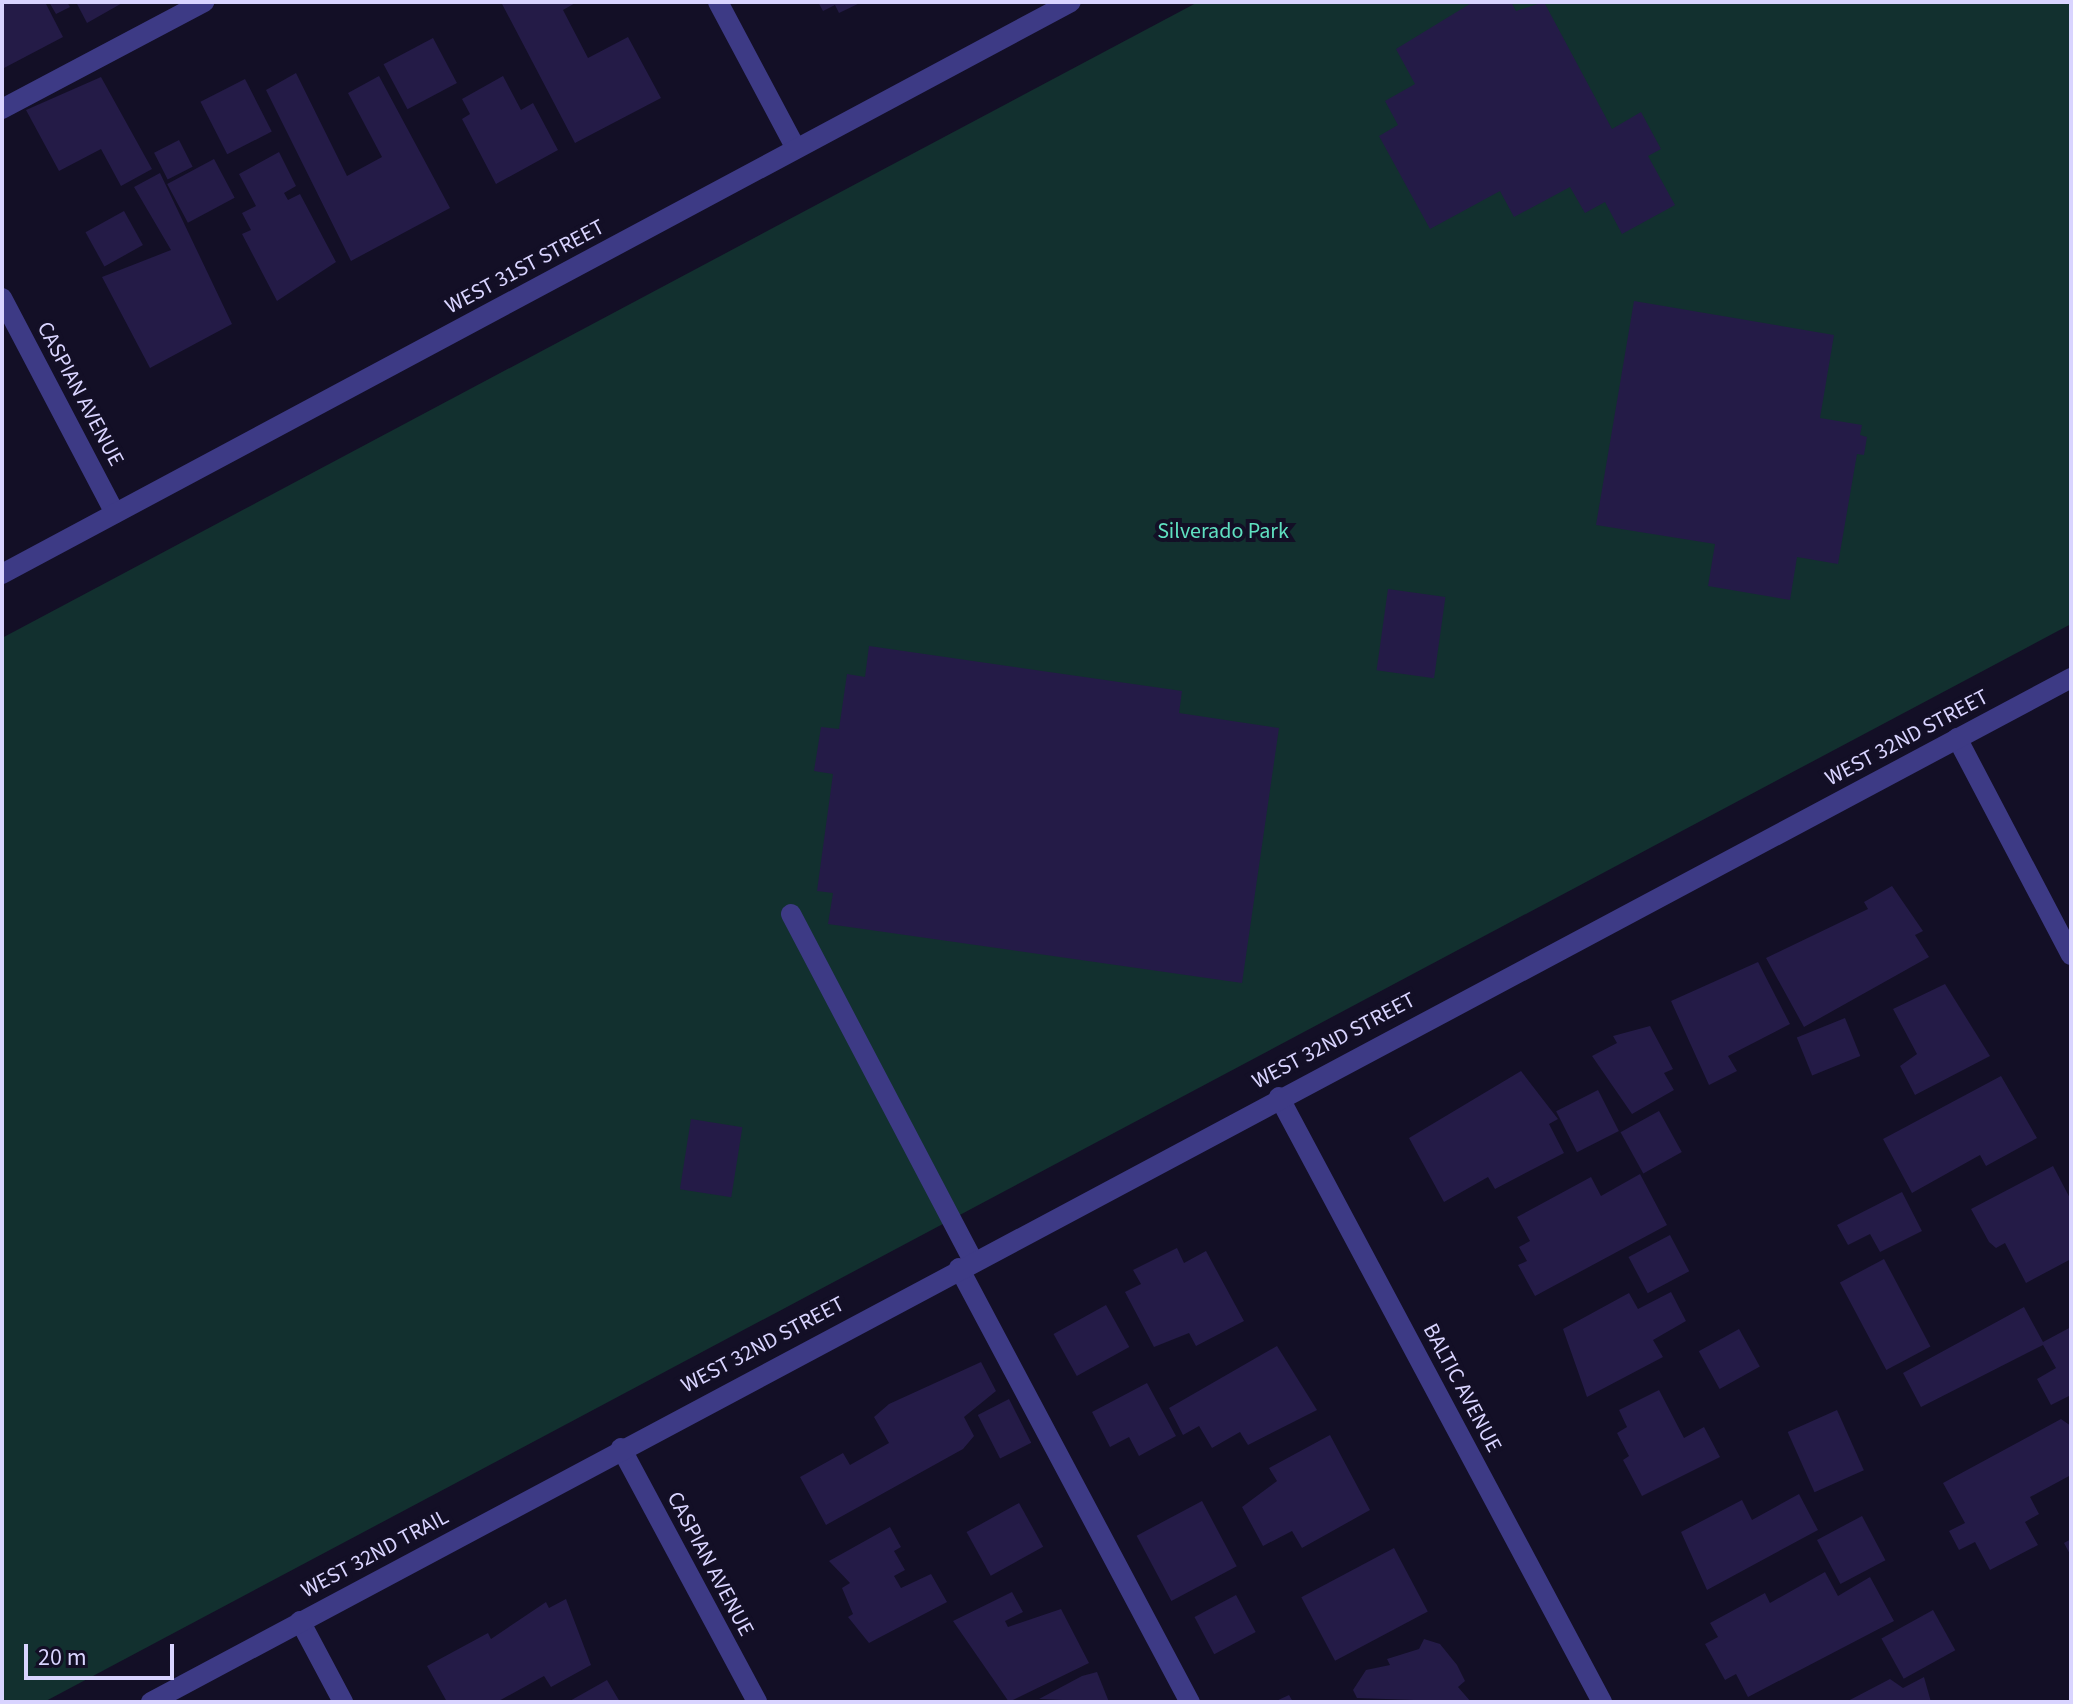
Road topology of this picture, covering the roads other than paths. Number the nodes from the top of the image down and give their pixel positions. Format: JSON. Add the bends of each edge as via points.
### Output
{"nodes":[{"id":1,"x":204,"y":2,"type":"edge"},
{"id":2,"x":718,"y":2,"type":"edge"},
{"id":3,"x":1071,"y":2,"type":"edge"},
{"id":4,"x":2,"y":109,"type":"edge"},
{"id":5,"x":796,"y":149,"type":"junction"},
{"id":6,"x":2,"y":298,"type":"edge"},
{"id":7,"x":115,"y":513,"type":"junction"},
{"id":8,"x":2,"y":574,"type":"edge"},
{"id":9,"x":2071,"y":678,"type":"edge"},
{"id":10,"x":1957,"y":738,"type":"junction"},
{"id":11,"x":791,"y":914,"type":"dead end"},
{"id":12,"x":2071,"y":955,"type":"edge"},
{"id":13,"x":1279,"y":1097,"type":"junction"},
{"id":14,"x":966,"y":1264,"type":"junction"},
{"id":15,"x":621,"y":1448,"type":"junction"},
{"id":16,"x":300,"y":1621,"type":"junction"},
{"id":17,"x":151,"y":1702,"type":"edge"},
{"id":18,"x":343,"y":1702,"type":"edge"},
{"id":19,"x":757,"y":1702,"type":"edge"},
{"id":20,"x":1190,"y":1702,"type":"edge"},
{"id":21,"x":1602,"y":1702,"type":"edge"}],
"edges":[{"from":1,"to":4,"type":"street"},
{"from":2,"to":5,"type":"street"},
{"from":3,"to":5,"type":"street","name":"WEST 31ST STREET"},
{"from":5,"to":7,"type":"street","name":"WEST 31ST STREET"},
{"from":6,"to":7,"type":"street","name":"CASPIAN AVENUE"},
{"from":7,"to":8,"type":"street","name":"WEST 31ST STREET"},
{"from":9,"to":10,"type":"street","name":"WEST 32ND STREET"},
{"from":10,"to":12,"type":"street"},
{"from":10,"to":13,"type":"street","name":"WEST 32ND STREET"},
{"from":11,"to":14,"type":"street"},
{"from":13,"to":14,"type":"street","name":"WEST 32ND STREET"},
{"from":13,"to":21,"type":"street","name":"BALTIC AVENUE"},
{"from":14,"to":15,"type":"street","name":"WEST 32ND STREET"},
{"from":14,"to":20,"type":"street"},
{"from":15,"to":16,"type":"street","name":"WEST 32ND TRAIL"},
{"from":15,"to":19,"type":"street","name":"CASPIAN AVENUE"},
{"from":16,"to":17,"type":"street","name":"WEST 32ND TRAIL"},
{"from":16,"to":18,"type":"street"}]}
